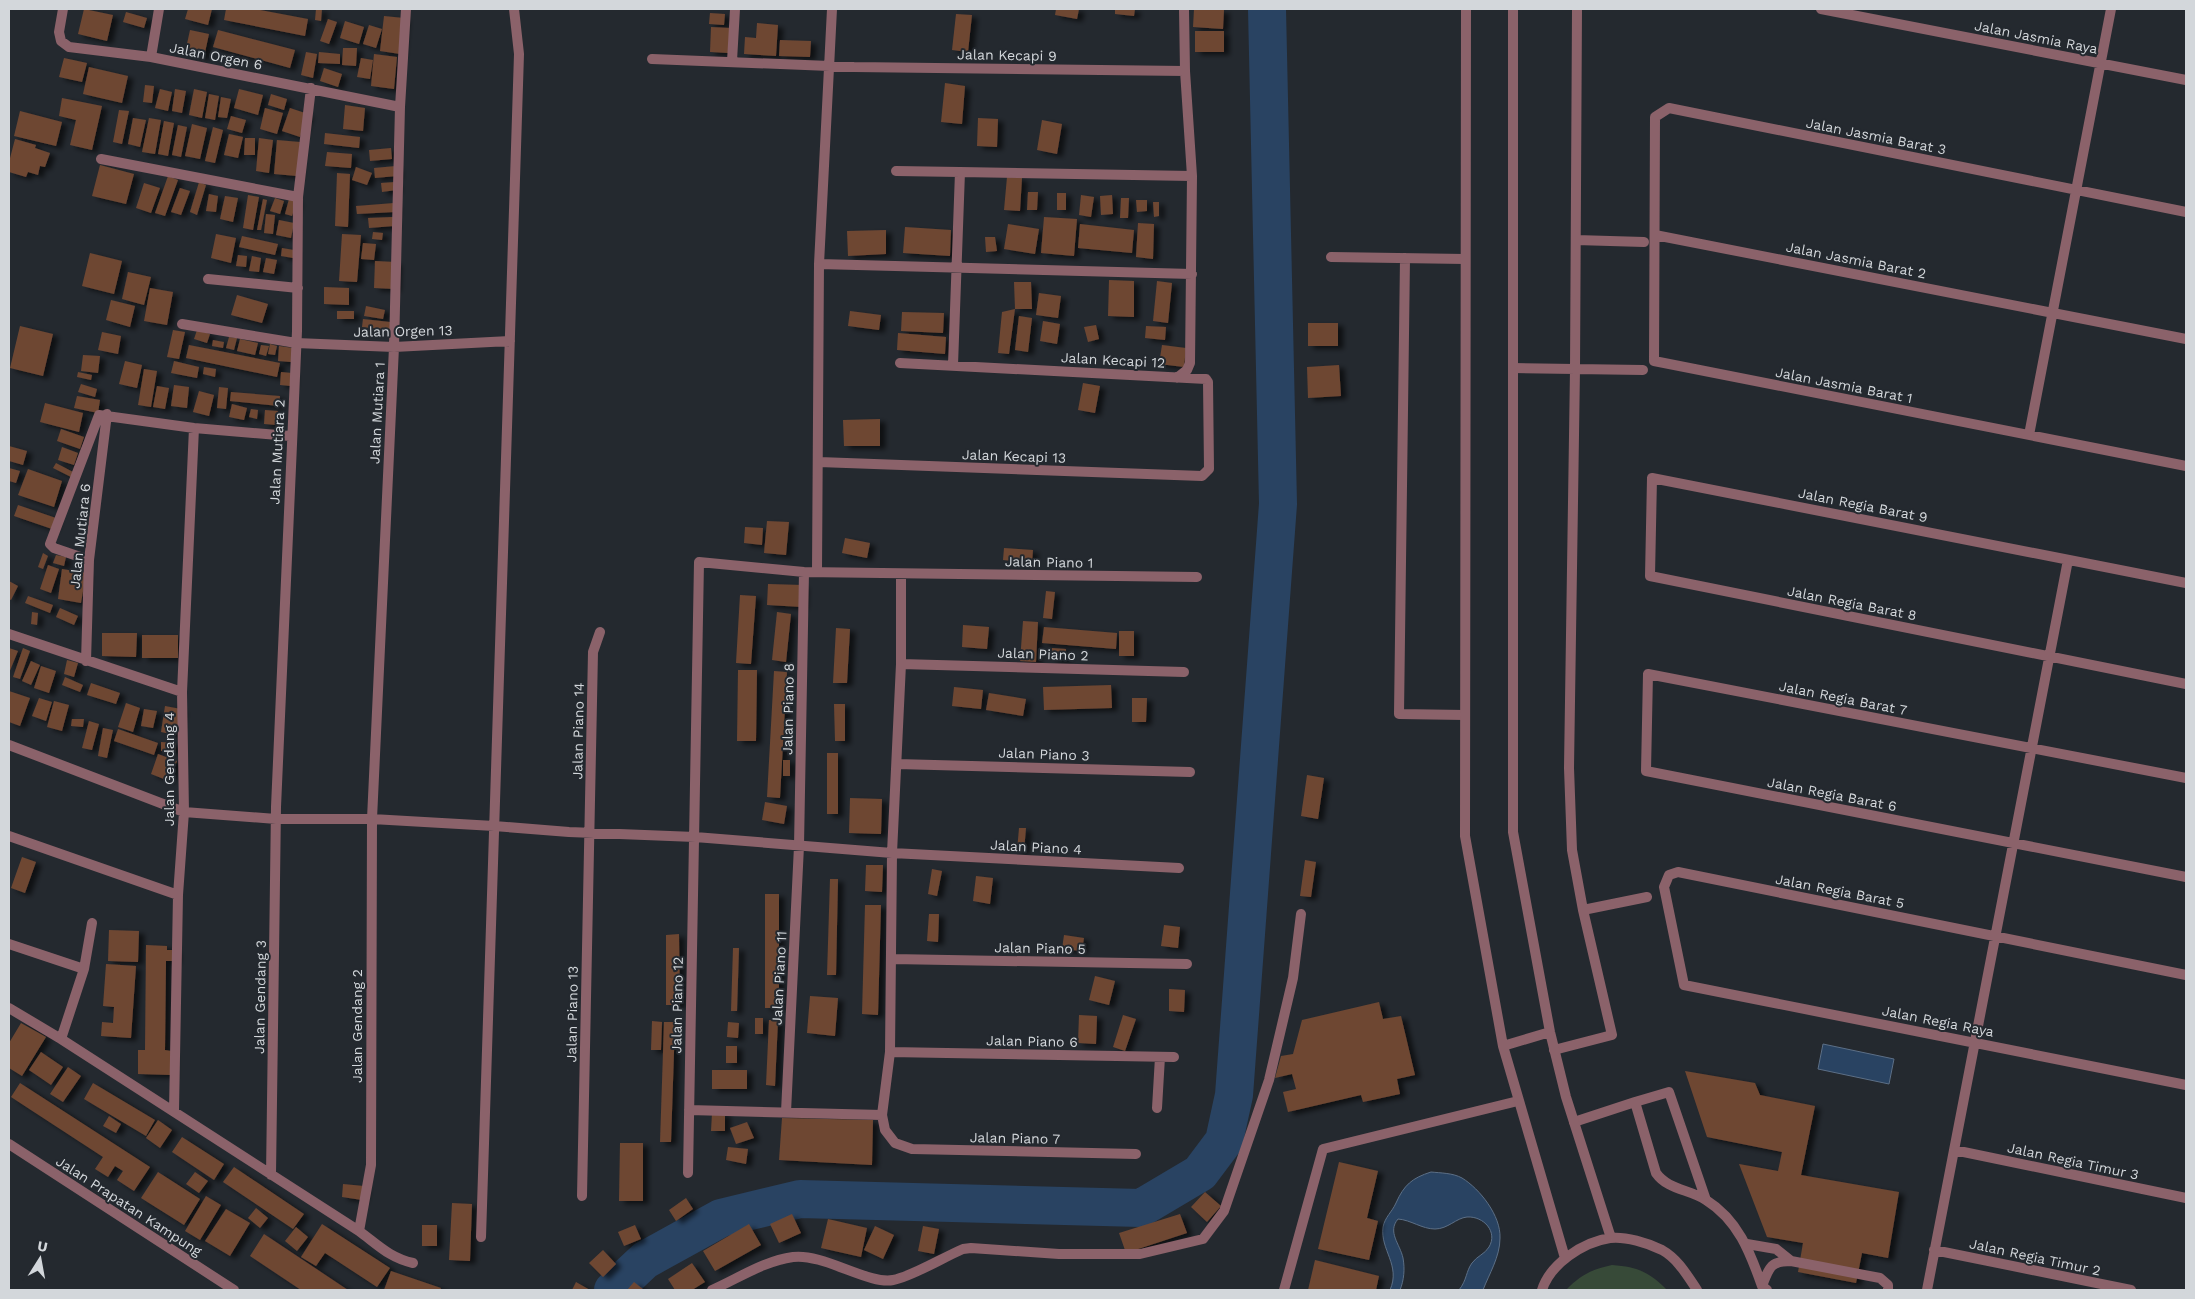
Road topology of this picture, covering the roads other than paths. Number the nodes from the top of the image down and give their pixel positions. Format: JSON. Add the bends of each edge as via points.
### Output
{"nodes":[{"id":1,"x":63,"y":9,"type":"edge"},
{"id":2,"x":159,"y":9,"type":"edge"},
{"id":3,"x":406,"y":9,"type":"edge"},
{"id":4,"x":514,"y":9,"type":"edge"},
{"id":5,"x":735,"y":9,"type":"edge"},
{"id":6,"x":832,"y":9,"type":"edge"},
{"id":7,"x":1184,"y":9,"type":"edge"},
{"id":8,"x":1466,"y":9,"type":"edge"},
{"id":9,"x":1513,"y":9,"type":"edge"},
{"id":10,"x":1577,"y":9,"type":"edge"},
{"id":11,"x":1821,"y":9,"type":"edge"},
{"id":12,"x":2111,"y":9,"type":"edge"},
{"id":13,"x":151,"y":57,"type":"junction"},
{"id":14,"x":652,"y":59,"type":"dead end"},
{"id":15,"x":732,"y":61,"type":"junction"},
{"id":16,"x":2101,"y":63,"type":"junction"},
{"id":17,"x":828,"y":66,"type":"junction"},
{"id":18,"x":1185,"y":70,"type":"junction"},
{"id":19,"x":2186,"y":80,"type":"edge"},
{"id":20,"x":312,"y":88,"type":"junction"},
{"id":21,"x":400,"y":107,"type":"junction"},
{"id":22,"x":101,"y":159,"type":"dead end"},
{"id":23,"x":896,"y":171,"type":"dead end"},
{"id":24,"x":960,"y":172,"type":"junction"},
{"id":25,"x":1192,"y":176,"type":"junction"},
{"id":26,"x":2076,"y":190,"type":"junction"},
{"id":27,"x":298,"y":196,"type":"junction"},
{"id":28,"x":2186,"y":212,"type":"edge"},
{"id":29,"x":1654,"y":235,"type":"junction"},
{"id":30,"x":1576,"y":240,"type":"junction"},
{"id":31,"x":1644,"y":242,"type":"dead end"},
{"id":32,"x":1331,"y":257,"type":"dead end"},
{"id":33,"x":1405,"y":258,"type":"junction"},
{"id":34,"x":1465,"y":259,"type":"junction"},
{"id":35,"x":819,"y":264,"type":"junction"},
{"id":36,"x":956,"y":268,"type":"junction"},
{"id":37,"x":1192,"y":274,"type":"junction"},
{"id":38,"x":208,"y":279,"type":"dead end"},
{"id":39,"x":298,"y":288,"type":"junction"},
{"id":40,"x":2053,"y":313,"type":"junction"},
{"id":41,"x":182,"y":324,"type":"dead end"},
{"id":42,"x":2186,"y":339,"type":"edge"},
{"id":43,"x":510,"y":340,"type":"junction"},
{"id":44,"x":296,"y":343,"type":"junction"},
{"id":45,"x":394,"y":347,"type":"junction"},
{"id":46,"x":900,"y":363,"type":"dead end"},
{"id":47,"x":953,"y":365,"type":"junction"},
{"id":48,"x":1513,"y":368,"type":"junction"},
{"id":49,"x":1575,"y":369,"type":"junction"},
{"id":50,"x":1643,"y":370,"type":"dead end"},
{"id":51,"x":1177,"y":378,"type":"junction"},
{"id":52,"x":107,"y":414,"type":"junction"},
{"id":53,"x":194,"y":428,"type":"junction"},
{"id":54,"x":2030,"y":435,"type":"junction"},
{"id":55,"x":290,"y":436,"type":"junction"},
{"id":56,"x":819,"y":462,"type":"junction"},
{"id":57,"x":2186,"y":466,"type":"edge"},
{"id":58,"x":89,"y":560,"type":"junction"},
{"id":59,"x":2068,"y":560,"type":"junction"},
{"id":60,"x":817,"y":571,"type":"junction"},
{"id":61,"x":804,"y":572,"type":"junction"},
{"id":62,"x":902,"y":575,"type":"junction"},
{"id":63,"x":1650,"y":576,"type":"joint"},
{"id":64,"x":1196,"y":577,"type":"dead end"},
{"id":65,"x":2186,"y":583,"type":"edge"},
{"id":66,"x":600,"y":632,"type":"dead end"},
{"id":67,"x":9,"y":634,"type":"edge"},
{"id":68,"x":2050,"y":657,"type":"junction"},
{"id":69,"x":86,"y":661,"type":"junction"},
{"id":70,"x":901,"y":664,"type":"junction"},
{"id":71,"x":1184,"y":672,"type":"dead end"},
{"id":72,"x":2186,"y":684,"type":"edge"},
{"id":73,"x":182,"y":692,"type":"junction"},
{"id":74,"x":1465,"y":715,"type":"junction"},
{"id":75,"x":9,"y":745,"type":"edge"},
{"id":76,"x":2032,"y":748,"type":"junction"},
{"id":77,"x":897,"y":764,"type":"junction"},
{"id":78,"x":1646,"y":771,"type":"joint"},
{"id":79,"x":1190,"y":772,"type":"dead end"},
{"id":80,"x":2186,"y":778,"type":"edge"},
{"id":81,"x":184,"y":812,"type":"junction"},
{"id":82,"x":276,"y":819,"type":"junction"},
{"id":83,"x":372,"y":819,"type":"junction"},
{"id":84,"x":494,"y":826,"type":"junction"},
{"id":85,"x":590,"y":832,"type":"junction"},
{"id":86,"x":9,"y":836,"type":"edge"},
{"id":87,"x":695,"y":838,"type":"junction"},
{"id":88,"x":2013,"y":843,"type":"junction"},
{"id":89,"x":799,"y":846,"type":"junction"},
{"id":90,"x":892,"y":854,"type":"junction"},
{"id":91,"x":1179,"y":868,"type":"dead end"},
{"id":92,"x":2186,"y":877,"type":"edge"},
{"id":93,"x":178,"y":894,"type":"junction"},
{"id":94,"x":1647,"y":896,"type":"dead end"},
{"id":95,"x":1583,"y":910,"type":"junction"},
{"id":96,"x":1300,"y":914,"type":"dead end"},
{"id":97,"x":92,"y":923,"type":"dead end"},
{"id":98,"x":1995,"y":936,"type":"junction"},
{"id":99,"x":9,"y":944,"type":"edge"},
{"id":100,"x":892,"y":959,"type":"junction"},
{"id":101,"x":1187,"y":964,"type":"dead end"},
{"id":102,"x":84,"y":969,"type":"junction"},
{"id":103,"x":2186,"y":975,"type":"edge"},
{"id":104,"x":1684,"y":985,"type":"joint"},
{"id":105,"x":9,"y":1008,"type":"edge"},
{"id":106,"x":1550,"y":1032,"type":"junction"},
{"id":107,"x":61,"y":1039,"type":"junction"},
{"id":108,"x":1975,"y":1043,"type":"junction"},
{"id":109,"x":1503,"y":1046,"type":"junction"},
{"id":110,"x":1554,"y":1050,"type":"junction"},
{"id":111,"x":890,"y":1052,"type":"junction"},
{"id":112,"x":1160,"y":1057,"type":"junction"},
{"id":113,"x":1174,"y":1057,"type":"dead end"},
{"id":114,"x":2186,"y":1085,"type":"edge"},
{"id":115,"x":1518,"y":1101,"type":"junction"},
{"id":116,"x":1635,"y":1102,"type":"junction"},
{"id":117,"x":1157,"y":1108,"type":"dead end"},
{"id":118,"x":689,"y":1110,"type":"junction"},
{"id":119,"x":174,"y":1111,"type":"junction"},
{"id":120,"x":786,"y":1112,"type":"junction"},
{"id":121,"x":882,"y":1115,"type":"junction"},
{"id":122,"x":1574,"y":1122,"type":"junction"},
{"id":123,"x":9,"y":1144,"type":"edge"},
{"id":124,"x":1954,"y":1150,"type":"junction"},
{"id":125,"x":1136,"y":1154,"type":"dead end"},
{"id":126,"x":688,"y":1173,"type":"dead end"},
{"id":127,"x":271,"y":1175,"type":"junction"},
{"id":128,"x":582,"y":1196,"type":"dead end"},
{"id":129,"x":2186,"y":1198,"type":"edge"},
{"id":130,"x":1706,"y":1200,"type":"junction"},
{"id":131,"x":359,"y":1231,"type":"junction"},
{"id":132,"x":481,"y":1236,"type":"dead end"},
{"id":133,"x":1611,"y":1238,"type":"junction"},
{"id":134,"x":1747,"y":1244,"type":"junction"},
{"id":135,"x":1934,"y":1250,"type":"junction"},
{"id":136,"x":1565,"y":1258,"type":"junction"},
{"id":137,"x":1790,"y":1260,"type":"junction"},
{"id":138,"x":413,"y":1264,"type":"dead end"},
{"id":139,"x":1765,"y":1288,"type":"edge"},
{"id":140,"x":234,"y":1290,"type":"edge"},
{"id":141,"x":712,"y":1290,"type":"edge"},
{"id":142,"x":1284,"y":1290,"type":"edge"},
{"id":143,"x":1542,"y":1290,"type":"edge"},
{"id":144,"x":1697,"y":1290,"type":"edge"},
{"id":145,"x":1888,"y":1290,"type":"edge"},
{"id":146,"x":1927,"y":1290,"type":"edge"},
{"id":147,"x":2131,"y":1290,"type":"edge"}],
"edges":[{"from":1,"to":13,"type":"street","name":"Jalan Orgen 6","via":[[59,32],[63,45]]},
{"from":2,"to":13,"type":"street"},
{"from":3,"to":21,"type":"street","name":"Jalan Mutiara 1"},
{"from":4,"to":43,"type":"street","via":[[519,54]]},
{"from":5,"to":15,"type":"street"},
{"from":6,"to":17,"type":"street"},
{"from":7,"to":18,"type":"street","name":"Jalan Kecapi 12"},
{"from":8,"to":34,"type":"street"},
{"from":9,"to":48,"type":"street"},
{"from":10,"to":30,"type":"street"},
{"from":11,"to":16,"type":"street","name":"Jalan Jasmia Raya"},
{"from":12,"to":16,"type":"street"},
{"from":13,"to":20,"type":"street","name":"Jalan Orgen 6"},
{"from":14,"to":15,"type":"street","name":"Jalan Kecapi 9"},
{"from":15,"to":17,"type":"street","name":"Jalan Kecapi 9"},
{"from":16,"to":19,"type":"street","name":"Jalan Jasmia Raya"},
{"from":16,"to":26,"type":"street"},
{"from":17,"to":18,"type":"street","name":"Jalan Kecapi 9"},
{"from":17,"to":35,"type":"street"},
{"from":18,"to":25,"type":"street","name":"Jalan Kecapi 12"},
{"from":20,"to":21,"type":"street","name":"Jalan Orgen 6"},
{"from":20,"to":27,"type":"street","name":"Jalan Mutiara 2"},
{"from":21,"to":45,"type":"street","name":"Jalan Mutiara 1"},
{"from":22,"to":27,"type":"street"},
{"from":23,"to":24,"type":"street"},
{"from":24,"to":25,"type":"street"},
{"from":24,"to":36,"type":"street"},
{"from":25,"to":37,"type":"street","name":"Jalan Kecapi 12"},
{"from":26,"to":28,"type":"street","name":"Jalan Jasmia Barat 3"},
{"from":26,"to":29,"type":"street","name":"Jalan Jasmia Barat 3","via":[[1670,108],[1655,117]]},
{"from":26,"to":40,"type":"street"},
{"from":27,"to":39,"type":"street","name":"Jalan Mutiara 2"},
{"from":29,"to":40,"type":"street","name":"Jalan Jasmia Barat 2"},
{"from":29,"to":54,"type":"street","name":"Jalan Jasmia Barat 1","via":[[1654,361]]},
{"from":30,"to":31,"type":"street"},
{"from":30,"to":49,"type":"street"},
{"from":32,"to":33,"type":"street"},
{"from":33,"to":34,"type":"street"},
{"from":33,"to":74,"type":"street","via":[[1399,714]]},
{"from":34,"to":74,"type":"street"},
{"from":35,"to":36,"type":"street"},
{"from":35,"to":56,"type":"street"},
{"from":36,"to":37,"type":"street"},
{"from":36,"to":47,"type":"street"},
{"from":37,"to":51,"type":"street","name":"Jalan Kecapi 12","via":[[1190,363],[1183,375]]},
{"from":38,"to":39,"type":"street"},
{"from":39,"to":44,"type":"street","name":"Jalan Mutiara 2"},
{"from":40,"to":42,"type":"street","name":"Jalan Jasmia Barat 2"},
{"from":40,"to":54,"type":"street"},
{"from":41,"to":44,"type":"street","name":"Jalan Orgen 13"},
{"from":43,"to":45,"type":"street","name":"Jalan Orgen 13"},
{"from":43,"to":84,"type":"street"},
{"from":44,"to":45,"type":"street","name":"Jalan Orgen 13"},
{"from":44,"to":55,"type":"street","name":"Jalan Mutiara 2"},
{"from":45,"to":83,"type":"street","name":"Jalan Mutiara 1"},
{"from":46,"to":47,"type":"street","name":"Jalan Kecapi 12"},
{"from":47,"to":51,"type":"street","name":"Jalan Kecapi 12"},
{"from":48,"to":49,"type":"street"},
{"from":48,"to":106,"type":"street","via":[[1513,832]]},
{"from":49,"to":50,"type":"street"},
{"from":49,"to":95,"type":"street","via":[[1569,768],[1572,850]]},
{"from":51,"to":56,"type":"street","name":"Jalan Kecapi 13","via":[[1202,378],[1208,382],[1207,472],[1202,476]]},
{"from":52,"to":53,"type":"street"},
{"from":52,"to":58,"type":"street","name":"Jalan Mutiara 6"},
{"from":52,"to":58,"type":"street","via":[[97,416],[50,544]]},
{"from":53,"to":55,"type":"street"},
{"from":53,"to":73,"type":"street","name":"Jalan Gendang 4"},
{"from":54,"to":57,"type":"street","name":"Jalan Jasmia Barat 1"},
{"from":55,"to":82,"type":"street","name":"Jalan Mutiara 2"},
{"from":56,"to":60,"type":"street"},
{"from":58,"to":69,"type":"street","name":"Jalan Mutiara 6"},
{"from":59,"to":63,"type":"street","name":"Jalan Regia Barat 9","via":[[1652,478]]},
{"from":59,"to":65,"type":"street","name":"Jalan Regia Barat 9"},
{"from":59,"to":68,"type":"street"},
{"from":60,"to":61,"type":"street","name":"Jalan Piano 1"},
{"from":60,"to":62,"type":"street","name":"Jalan Piano 1"},
{"from":61,"to":87,"type":"street","name":"Jalan Piano 12","via":[[698,562]]},
{"from":61,"to":89,"type":"street","name":"Jalan Piano 8"},
{"from":62,"to":64,"type":"street","name":"Jalan Piano 1"},
{"from":62,"to":70,"type":"street"},
{"from":63,"to":68,"type":"street","name":"Jalan Regia Barat 8"},
{"from":66,"to":85,"type":"street","name":"Jalan Piano 14","via":[[593,652]]},
{"from":67,"to":69,"type":"street"},
{"from":68,"to":72,"type":"street","name":"Jalan Regia Barat 8"},
{"from":68,"to":76,"type":"street"},
{"from":69,"to":73,"type":"street"},
{"from":70,"to":71,"type":"street","name":"Jalan Piano 2"},
{"from":70,"to":77,"type":"street"},
{"from":73,"to":81,"type":"street","name":"Jalan Gendang 4"},
{"from":74,"to":109,"type":"street","via":[[1465,836]]},
{"from":75,"to":81,"type":"street","name":"Jalan Piano 4"},
{"from":76,"to":78,"type":"street","name":"Jalan Regia Barat 7","via":[[1648,674]]},
{"from":76,"to":80,"type":"street","name":"Jalan Regia Barat 7"},
{"from":76,"to":88,"type":"street"},
{"from":77,"to":79,"type":"street","name":"Jalan Piano 3"},
{"from":77,"to":90,"type":"street"},
{"from":78,"to":88,"type":"street","name":"Jalan Regia Barat 6"},
{"from":81,"to":82,"type":"street","name":"Jalan Piano 4"},
{"from":81,"to":93,"type":"street","name":"Jalan Gendang 4"},
{"from":82,"to":83,"type":"street","name":"Jalan Piano 4"},
{"from":82,"to":127,"type":"street","name":"Jalan Gendang 3"},
{"from":83,"to":84,"type":"street","name":"Jalan Piano 4"},
{"from":83,"to":131,"type":"street","name":"Jalan Gendang 2","via":[[371,1165]]},
{"from":84,"to":85,"type":"street","name":"Jalan Piano 4"},
{"from":84,"to":132,"type":"street"},
{"from":85,"to":87,"type":"street","name":"Jalan Piano 4"},
{"from":85,"to":128,"type":"street","name":"Jalan Piano 13"},
{"from":86,"to":93,"type":"street"},
{"from":87,"to":89,"type":"street","name":"Jalan Piano 4"},
{"from":87,"to":118,"type":"street","name":"Jalan Piano 12"},
{"from":88,"to":92,"type":"street","name":"Jalan Regia Barat 6"},
{"from":88,"to":98,"type":"street"},
{"from":89,"to":90,"type":"street","name":"Jalan Piano 4"},
{"from":89,"to":120,"type":"street","name":"Jalan Piano 11"},
{"from":90,"to":91,"type":"street","name":"Jalan Piano 4"},
{"from":90,"to":100,"type":"street"},
{"from":93,"to":119,"type":"street","name":"Jalan Gendang 4"},
{"from":94,"to":95,"type":"street"},
{"from":95,"to":110,"type":"street","via":[[1612,1035]]},
{"from":96,"to":141,"type":"street","via":[[1293,978],[1269,1080],[1224,1211],[1202,1239],[1140,1254],[963,1249],[894,1280],[878,1279],[794,1257],[762,1266]]},
{"from":97,"to":102,"type":"street"},
{"from":98,"to":103,"type":"street","name":"Jalan Regia Barat 5"},
{"from":98,"to":104,"type":"street","name":"Jalan Regia Barat 5","via":[[1678,872],[1668,875],[1664,886]]},
{"from":98,"to":108,"type":"street"},
{"from":99,"to":102,"type":"street"},
{"from":100,"to":101,"type":"street","name":"Jalan Piano 5"},
{"from":100,"to":111,"type":"street"},
{"from":102,"to":107,"type":"street"},
{"from":104,"to":108,"type":"street","name":"Jalan Regia Raya"},
{"from":105,"to":107,"type":"street"},
{"from":106,"to":109,"type":"street"},
{"from":106,"to":110,"type":"street"},
{"from":107,"to":119,"type":"street"},
{"from":108,"to":114,"type":"street","name":"Jalan Regia Raya"},
{"from":108,"to":124,"type":"street"},
{"from":109,"to":115,"type":"street"},
{"from":110,"to":122,"type":"street"},
{"from":111,"to":112,"type":"street","name":"Jalan Piano 6"},
{"from":111,"to":121,"type":"street"},
{"from":112,"to":113,"type":"street","name":"Jalan Piano 6"},
{"from":112,"to":117,"type":"street"},
{"from":115,"to":136,"type":"street"},
{"from":115,"to":142,"type":"street","via":[[1323,1149]]},
{"from":116,"to":122,"type":"street"},
{"from":116,"to":130,"type":"street","via":[[1656,1173],[1662,1182]]},
{"from":116,"to":130,"type":"street","via":[[1669,1092]]},
{"from":118,"to":120,"type":"street"},
{"from":118,"to":126,"type":"street","name":"Jalan Piano 12"},
{"from":119,"to":127,"type":"street"},
{"from":120,"to":121,"type":"street"},
{"from":121,"to":125,"type":"street","name":"Jalan Piano 7","via":[[885,1130],[895,1142],[912,1149]]},
{"from":122,"to":133,"type":"street"},
{"from":123,"to":140,"type":"street","name":"Jalan Prapatan Kampung"},
{"from":124,"to":129,"type":"street","name":"Jalan Regia Timur 3"},
{"from":124,"to":135,"type":"street"},
{"from":127,"to":131,"type":"street"},
{"from":130,"to":134,"type":"street","via":[[1732,1222]]},
{"from":131,"to":138,"type":"street","via":[[398,1260]]},
{"from":133,"to":136,"type":"street","via":[[1586,1246]]},
{"from":133,"to":144,"type":"street","via":[[1637,1241],[1662,1250],[1683,1268]]},
{"from":134,"to":137,"type":"street","via":[[1776,1249]]},
{"from":134,"to":139,"type":"street"},
{"from":135,"to":146,"type":"street"},
{"from":135,"to":147,"type":"street","name":"Jalan Regia Timur 2"},
{"from":136,"to":143,"type":"street"},
{"from":137,"to":139,"type":"street","via":[[1778,1261],[1769,1268]]},
{"from":137,"to":145,"type":"street","via":[[1880,1278],[1888,1285]]}]}
